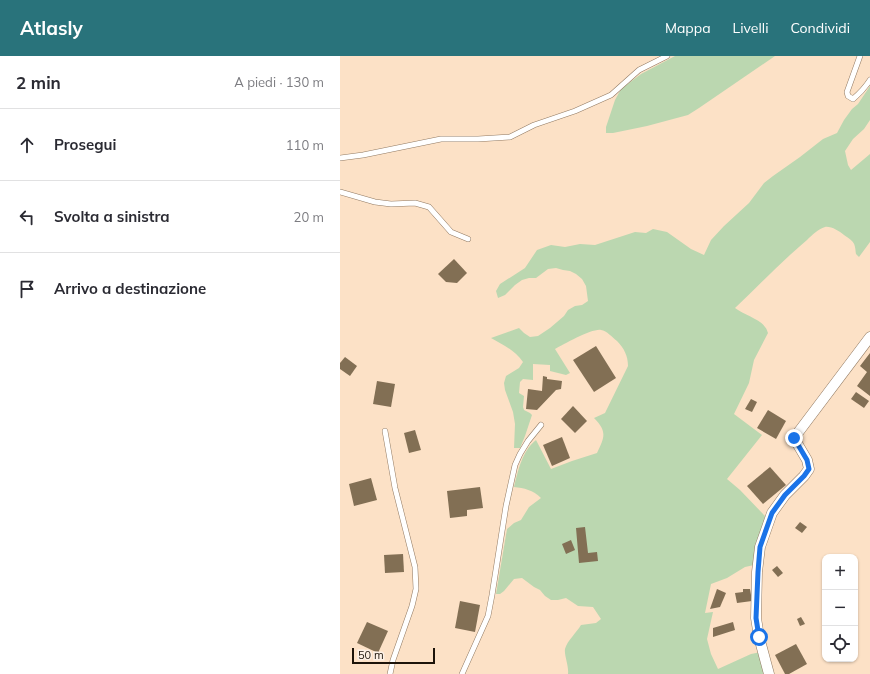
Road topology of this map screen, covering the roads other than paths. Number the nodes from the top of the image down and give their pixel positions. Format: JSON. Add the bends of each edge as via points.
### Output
{"nodes":[{"id":1,"x":667,"y":56,"type":"edge"},
{"id":2,"x":860,"y":56,"type":"edge"},
{"id":3,"x":870,"y":80,"type":"edge"},
{"id":4,"x":340,"y":158,"type":"edge"},
{"id":5,"x":340,"y":192,"type":"edge"},
{"id":6,"x":468,"y":239,"type":"dead end"},
{"id":7,"x":870,"y":337,"type":"edge"},
{"id":8,"x":541,"y":426,"type":"dead end"},
{"id":9,"x":385,"y":431,"type":"dead end"},
{"id":10,"x":390,"y":674,"type":"edge"},
{"id":11,"x":462,"y":674,"type":"edge"},
{"id":12,"x":769,"y":674,"type":"edge"}],
"edges":[{"from":1,"to":4,"type":"lane","via":[[639,70],[611,95],[510,137],[440,139]]},
{"from":2,"to":3,"type":"lane","via":[[847,92],[848,96],[853,99]]},
{"from":5,"to":6,"type":"lane","via":[[375,202],[414,203],[429,207],[451,232]]},
{"from":7,"to":12,"type":"street","via":[[794,438],[807,460],[809,469],[772,513],[760,547],[756,618]]},
{"from":8,"to":11,"type":"lane","via":[[528,441],[515,465],[488,616]]},
{"from":9,"to":10,"type":"lane","via":[[395,488],[416,567],[416,589],[412,606]]}]}
